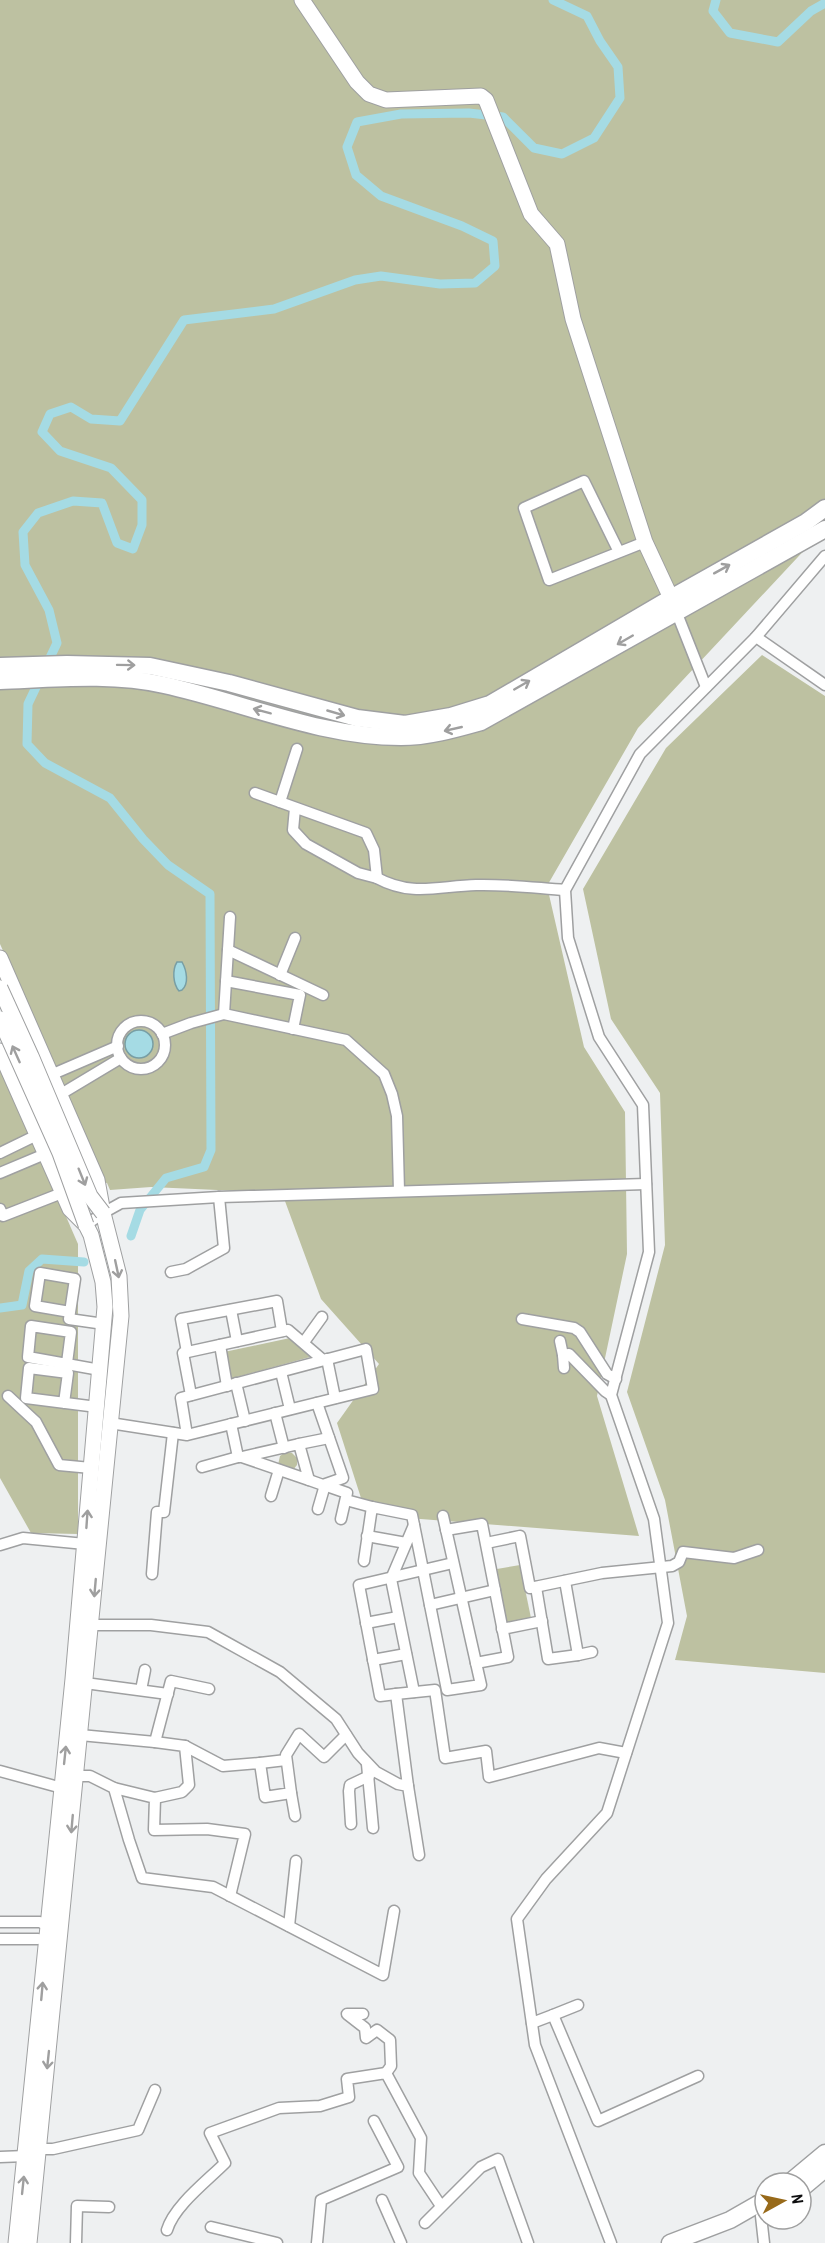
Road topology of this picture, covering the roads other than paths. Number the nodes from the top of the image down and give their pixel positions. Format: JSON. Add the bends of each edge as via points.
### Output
{"nodes":[{"id":1,"x":302,"y":0,"type":"edge"},
{"id":2,"x":825,"y":508,"type":"edge"},
{"id":3,"x":825,"y":529,"type":"edge"},
{"id":4,"x":645,"y":542,"type":"junction"},
{"id":5,"x":619,"y":552,"type":"junction"},
{"id":6,"x":825,"y":556,"type":"edge"},
{"id":7,"x":674,"y":604,"type":"junction"},
{"id":8,"x":756,"y":637,"type":"junction"},
{"id":9,"x":0,"y":666,"type":"edge"},
{"id":10,"x":65,"y":671,"type":"junction"},
{"id":11,"x":0,"y":681,"type":"edge"},
{"id":12,"x":825,"y":685,"type":"edge"},
{"id":13,"x":706,"y":687,"type":"junction"},
{"id":14,"x":297,"y":749,"type":"dead end"},
{"id":15,"x":255,"y":793,"type":"dead end"},
{"id":16,"x":280,"y":802,"type":"junction"},
{"id":17,"x":295,"y":808,"type":"junction"},
{"id":18,"x":377,"y":878,"type":"junction"},
{"id":19,"x":565,"y":890,"type":"junction"},
{"id":20,"x":230,"y":917,"type":"dead end"},
{"id":21,"x":295,"y":938,"type":"dead end"},
{"id":22,"x":228,"y":950,"type":"junction"},
{"id":23,"x":0,"y":958,"type":"edge"},
{"id":24,"x":280,"y":975,"type":"junction"},
{"id":25,"x":226,"y":981,"type":"junction"},
{"id":26,"x":0,"y":988,"type":"edge"},
{"id":27,"x":301,"y":990,"type":"junction"},
{"id":28,"x":323,"y":995,"type":"dead end"},
{"id":29,"x":224,"y":1014,"type":"junction"},
{"id":30,"x":0,"y":1019,"type":"edge"},
{"id":31,"x":293,"y":1029,"type":"junction"},
{"id":32,"x":162,"y":1034,"type":"junction"},
{"id":33,"x":117,"y":1046,"type":"junction"},
{"id":34,"x":0,"y":1051,"type":"edge"},
{"id":35,"x":121,"y":1058,"type":"junction"},
{"id":36,"x":52,"y":1075,"type":"junction"},
{"id":37,"x":17,"y":1089,"type":"junction"},
{"id":38,"x":60,"y":1093,"type":"junction"},
{"id":39,"x":24,"y":1106,"type":"junction"},
{"id":40,"x":37,"y":1135,"type":"junction"},
{"id":41,"x":0,"y":1153,"type":"edge"},
{"id":42,"x":45,"y":1154,"type":"junction"},
{"id":43,"x":0,"y":1173,"type":"edge"},
{"id":44,"x":646,"y":1184,"type":"junction"},
{"id":45,"x":399,"y":1191,"type":"junction"},
{"id":46,"x":62,"y":1193,"type":"junction"},
{"id":47,"x":219,"y":1197,"type":"junction"},
{"id":48,"x":0,"y":1209,"type":"edge"},
{"id":49,"x":103,"y":1212,"type":"junction"},
{"id":50,"x":86,"y":1225,"type":"junction"},
{"id":51,"x":171,"y":1272,"type":"dead end"},
{"id":52,"x":231,"y":1310,"type":"junction"},
{"id":53,"x":70,"y":1312,"type":"junction"},
{"id":54,"x":322,"y":1317,"type":"dead end"},
{"id":55,"x":522,"y":1319,"type":"dead end"},
{"id":56,"x":104,"y":1324,"type":"junction"},
{"id":57,"x":282,"y":1331,"type":"junction"},
{"id":58,"x":237,"y":1341,"type":"junction"},
{"id":59,"x":560,"y":1341,"type":"dead end"},
{"id":60,"x":304,"y":1342,"type":"junction"},
{"id":61,"x":220,"y":1345,"type":"junction"},
{"id":62,"x":188,"y":1352,"type":"junction"},
{"id":63,"x":562,"y":1355,"type":"junction"},
{"id":64,"x":326,"y":1360,"type":"junction"},
{"id":65,"x":67,"y":1363,"type":"junction"},
{"id":66,"x":564,"y":1368,"type":"dead end"},
{"id":67,"x":100,"y":1370,"type":"junction"},
{"id":68,"x":281,"y":1372,"type":"junction"},
{"id":69,"x":616,"y":1379,"type":"junction"},
{"id":70,"x":231,"y":1385,"type":"junction"},
{"id":71,"x":190,"y":1395,"type":"junction"},
{"id":72,"x":611,"y":1395,"type":"junction"},
{"id":73,"x":8,"y":1396,"type":"dead end"},
{"id":74,"x":335,"y":1398,"type":"junction"},
{"id":75,"x":64,"y":1402,"type":"junction"},
{"id":76,"x":317,"y":1403,"type":"junction"},
{"id":77,"x":290,"y":1410,"type":"junction"},
{"id":78,"x":275,"y":1413,"type":"junction"},
{"id":79,"x":101,"y":1417,"type":"junction"},
{"id":80,"x":245,"y":1420,"type":"junction"},
{"id":81,"x":231,"y":1424,"type":"junction"},
{"id":82,"x":173,"y":1433,"type":"junction"},
{"id":83,"x":187,"y":1435,"type":"junction"},
{"id":84,"x":329,"y":1438,"type":"junction"},
{"id":85,"x":299,"y":1444,"type":"junction"},
{"id":86,"x":284,"y":1448,"type":"junction"},
{"id":87,"x":240,"y":1457,"type":"junction"},
{"id":88,"x":202,"y":1467,"type":"dead end"},
{"id":89,"x":91,"y":1468,"type":"junction"},
{"id":90,"x":279,"y":1470,"type":"junction"},
{"id":91,"x":309,"y":1480,"type":"junction"},
{"id":92,"x":324,"y":1485,"type":"junction"},
{"id":93,"x":271,"y":1496,"type":"dead end"},
{"id":94,"x":346,"y":1500,"type":"junction"},
{"id":95,"x":372,"y":1507,"type":"junction"},
{"id":96,"x":318,"y":1509,"type":"dead end"},
{"id":97,"x":443,"y":1516,"type":"dead end"},
{"id":98,"x":341,"y":1519,"type":"dead end"},
{"id":99,"x":414,"y":1525,"type":"junction"},
{"id":100,"x":446,"y":1530,"type":"junction"},
{"id":101,"x":368,"y":1536,"type":"junction"},
{"id":102,"x":491,"y":1542,"type":"dead end"},
{"id":103,"x":406,"y":1543,"type":"junction"},
{"id":104,"x":85,"y":1544,"type":"junction"},
{"id":105,"x":0,"y":1545,"type":"edge"},
{"id":106,"x":758,"y":1550,"type":"dead end"},
{"id":107,"x":364,"y":1561,"type":"dead end"},
{"id":108,"x":453,"y":1563,"type":"junction"},
{"id":109,"x":661,"y":1568,"type":"junction"},
{"id":110,"x":423,"y":1571,"type":"junction"},
{"id":111,"x":152,"y":1574,"type":"dead end"},
{"id":112,"x":391,"y":1579,"type":"junction"},
{"id":113,"x":565,"y":1581,"type":"junction"},
{"id":114,"x":536,"y":1587,"type":"junction"},
{"id":115,"x":495,"y":1590,"type":"junction"},
{"id":116,"x":461,"y":1598,"type":"junction"},
{"id":117,"x":430,"y":1605,"type":"junction"},
{"id":118,"x":399,"y":1617,"type":"junction"},
{"id":119,"x":542,"y":1621,"type":"junction"},
{"id":120,"x":366,"y":1623,"type":"junction"},
{"id":121,"x":92,"y":1625,"type":"junction"},
{"id":122,"x":502,"y":1629,"type":"junction"},
{"id":123,"x":592,"y":1652,"type":"dead end"},
{"id":124,"x":406,"y":1654,"type":"junction"},
{"id":125,"x":578,"y":1655,"type":"junction"},
{"id":126,"x":373,"y":1660,"type":"junction"},
{"id":127,"x":476,"y":1663,"type":"junction"},
{"id":128,"x":145,"y":1670,"type":"dead end"},
{"id":129,"x":85,"y":1683,"type":"junction"},
{"id":130,"x":209,"y":1689,"type":"dead end"},
{"id":131,"x":141,"y":1690,"type":"junction"},
{"id":132,"x":441,"y":1690,"type":"junction"},
{"id":133,"x":414,"y":1692,"type":"junction"},
{"id":134,"x":168,"y":1694,"type":"junction"},
{"id":135,"x":396,"y":1694,"type":"junction"},
{"id":136,"x":80,"y":1735,"type":"junction"},
{"id":137,"x":346,"y":1735,"type":"junction"},
{"id":138,"x":155,"y":1742,"type":"junction"},
{"id":139,"x":185,"y":1746,"type":"junction"},
{"id":140,"x":626,"y":1752,"type":"junction"},
{"id":141,"x":286,"y":1760,"type":"junction"},
{"id":142,"x":260,"y":1763,"type":"junction"},
{"id":143,"x":368,"y":1764,"type":"junction"},
{"id":144,"x":0,"y":1771,"type":"edge"},
{"id":145,"x":76,"y":1776,"type":"junction"},
{"id":146,"x":369,"y":1776,"type":"junction"},
{"id":147,"x":408,"y":1786,"type":"junction"},
{"id":148,"x":62,"y":1788,"type":"junction"},
{"id":149,"x":114,"y":1788,"type":"junction"},
{"id":150,"x":291,"y":1793,"type":"junction"},
{"id":151,"x":155,"y":1798,"type":"junction"},
{"id":152,"x":295,"y":1816,"type":"dead end"},
{"id":153,"x":351,"y":1824,"type":"dead end"},
{"id":154,"x":373,"y":1828,"type":"dead end"},
{"id":155,"x":419,"y":1855,"type":"dead end"},
{"id":156,"x":296,"y":1861,"type":"dead end"},
{"id":157,"x":230,"y":1896,"type":"junction"},
{"id":158,"x":394,"y":1911,"type":"dead end"},
{"id":159,"x":0,"y":1922,"type":"edge"},
{"id":160,"x":48,"y":1926,"type":"junction"},
{"id":161,"x":289,"y":1926,"type":"junction"},
{"id":162,"x":0,"y":1939,"type":"edge"},
{"id":163,"x":48,"y":1945,"type":"junction"},
{"id":164,"x":578,"y":2005,"type":"dead end"},
{"id":165,"x":363,"y":2014,"type":"dead end"},
{"id":166,"x":553,"y":2015,"type":"junction"},
{"id":167,"x":532,"y":2024,"type":"junction"},
{"id":168,"x":386,"y":2073,"type":"junction"},
{"id":169,"x":698,"y":2076,"type":"dead end"},
{"id":170,"x":155,"y":2090,"type":"dead end"},
{"id":171,"x":374,"y":2121,"type":"dead end"},
{"id":172,"x":31,"y":2151,"type":"junction"},
{"id":173,"x":825,"y":2152,"type":"edge"},
{"id":174,"x":0,"y":2157,"type":"edge"},
{"id":175,"x":825,"y":2169,"type":"edge"},
{"id":176,"x":803,"y":2171,"type":"edge"},
{"id":177,"x":813,"y":2179,"type":"edge"},
{"id":178,"x":382,"y":2199,"type":"dead end"},
{"id":179,"x":441,"y":2206,"type":"junction"},
{"id":180,"x":109,"y":2207,"type":"dead end"},
{"id":181,"x":753,"y":2213,"type":"edge"},
{"id":182,"x":753,"y":2216,"type":"edge"},
{"id":183,"x":425,"y":2223,"type":"dead end"},
{"id":184,"x":211,"y":2227,"type":"dead end"},
{"id":185,"x":167,"y":2229,"type":"dead end"},
{"id":186,"x":16,"y":2243,"type":"edge"},
{"id":187,"x":29,"y":2243,"type":"edge"},
{"id":188,"x":76,"y":2243,"type":"edge"},
{"id":189,"x":277,"y":2243,"type":"edge"},
{"id":190,"x":317,"y":2243,"type":"edge"},
{"id":191,"x":401,"y":2243,"type":"edge"},
{"id":192,"x":528,"y":2243,"type":"edge"},
{"id":193,"x":611,"y":2243,"type":"edge"},
{"id":194,"x":670,"y":2243,"type":"edge"},
{"id":195,"x":701,"y":2243,"type":"edge"}],
"edges":[{"from":1,"to":4,"type":"main road","via":[[369,94],[386,100],[481,96],[486,100],[531,214],[557,244],[573,319]]},
{"from":7,"to":2,"type":"main road","one_way":true},
{"from":3,"to":7,"type":"main road"},
{"from":4,"to":5,"type":"street"},
{"from":4,"to":7,"type":"main road"},
{"from":5,"to":5,"type":"street","via":[[549,580],[524,508],[584,481]]},
{"from":6,"to":8,"type":"street"},
{"from":7,"to":10,"type":"main road","via":[[490,704],[405,724],[357,718],[229,682],[150,666]]},
{"from":7,"to":13,"type":"street"},
{"from":8,"to":12,"type":"street"},
{"from":8,"to":13,"type":"street"},
{"from":9,"to":10,"type":"main road","via":[[23,664]]},
{"from":10,"to":11,"type":"main road"},
{"from":13,"to":19,"type":"street","via":[[640,754]]},
{"from":14,"to":16,"type":"street"},
{"from":15,"to":16,"type":"street"},
{"from":16,"to":17,"type":"street"},
{"from":17,"to":18,"type":"street","via":[[293,830],[306,844],[358,873]]},
{"from":17,"to":18,"type":"street","via":[[366,833],[374,850]]},
{"from":18,"to":19,"type":"street","via":[[392,887],[426,891],[476,885]]},
{"from":19,"to":44,"type":"street","via":[[568,938],[599,1037],[643,1105]]},
{"from":20,"to":22,"type":"street"},
{"from":21,"to":24,"type":"street"},
{"from":22,"to":24,"type":"street"},
{"from":22,"to":25,"type":"street"},
{"from":23,"to":36,"type":"main road"},
{"from":24,"to":27,"type":"street"},
{"from":25,"to":27,"type":"street"},
{"from":25,"to":29,"type":"street"},
{"from":26,"to":49,"type":"main road","one_way":true,"bridge":true,"via":[[90,1196]]},
{"from":27,"to":28,"type":"street"},
{"from":27,"to":31,"type":"street"},
{"from":29,"to":31,"type":"street"},
{"from":29,"to":32,"type":"street"},
{"from":50,"to":30,"type":"main road","one_way":true,"bridge":true,"via":[[60,1153]]},
{"from":31,"to":45,"type":"street","via":[[346,1040],[384,1074],[397,1116]]},
{"from":32,"to":33,"type":"street","via":[[152,1023],[136,1021],[123,1029]]},
{"from":32,"to":35,"type":"street","via":[[164,1049],[157,1063],[134,1068]]},
{"from":33,"to":35,"type":"street"},
{"from":33,"to":36,"type":"street"},
{"from":34,"to":37,"type":"main road"},
{"from":35,"to":38,"type":"street"},
{"from":36,"to":37,"type":"street"},
{"from":36,"to":38,"type":"main road"},
{"from":37,"to":39,"type":"main road"},
{"from":38,"to":39,"type":"street"},
{"from":38,"to":49,"type":"main road","via":[[92,1166]]},
{"from":39,"to":40,"type":"main road"},
{"from":40,"to":41,"type":"street"},
{"from":40,"to":42,"type":"main road"},
{"from":42,"to":43,"type":"street"},
{"from":42,"to":46,"type":"main road"},
{"from":44,"to":45,"type":"street"},
{"from":44,"to":69,"type":"street","via":[[649,1252]]},
{"from":45,"to":47,"type":"street"},
{"from":46,"to":48,"type":"street","via":[[3,1216]]},
{"from":46,"to":50,"type":"main road","via":[[73,1214]]},
{"from":47,"to":49,"type":"street","via":[[121,1203]]},
{"from":47,"to":51,"type":"street","via":[[224,1248],[186,1269]]},
{"from":49,"to":50,"type":"street"},
{"from":49,"to":79,"type":"main road","one_way":true,"via":[[122,1296]]},
{"from":50,"to":56,"type":"main road","via":[[103,1282]]},
{"from":52,"to":57,"type":"street","via":[[277,1301]]},
{"from":52,"to":58,"type":"street"},
{"from":52,"to":62,"type":"street","via":[[181,1319]]},
{"from":53,"to":53,"type":"street","via":[[35,1305],[40,1273],[75,1279]]},
{"from":53,"to":56,"type":"street","via":[[69,1318]]},
{"from":54,"to":60,"type":"street"},
{"from":55,"to":69,"type":"street","via":[[574,1328],[607,1374]]},
{"from":56,"to":67,"type":"main road"},
{"from":57,"to":58,"type":"street"},
{"from":57,"to":60,"type":"street","via":[[288,1330]]},
{"from":58,"to":61,"type":"street"},
{"from":59,"to":63,"type":"street"},
{"from":60,"to":64,"type":"street"},
{"from":61,"to":62,"type":"street"},
{"from":61,"to":70,"type":"street"},
{"from":62,"to":71,"type":"street","via":[[183,1353]]},
{"from":63,"to":66,"type":"street"},
{"from":63,"to":72,"type":"street","via":[[575,1358]]},
{"from":64,"to":68,"type":"street"},
{"from":64,"to":74,"type":"street"},
{"from":64,"to":74,"type":"street","via":[[366,1349],[373,1389]]},
{"from":65,"to":65,"type":"street","via":[[27,1357],[31,1326],[71,1332]]},
{"from":65,"to":67,"type":"street"},
{"from":67,"to":79,"type":"main road"},
{"from":68,"to":70,"type":"street"},
{"from":68,"to":77,"type":"street"},
{"from":69,"to":72,"type":"street"},
{"from":70,"to":71,"type":"street"},
{"from":70,"to":80,"type":"street"},
{"from":71,"to":83,"type":"street","via":[[182,1398]]},
{"from":72,"to":109,"type":"street","via":[[654,1519]]},
{"from":73,"to":89,"type":"street","via":[[36,1422],[59,1465]]},
{"from":74,"to":76,"type":"street"},
{"from":75,"to":75,"type":"street","via":[[26,1398],[29,1368],[68,1373]]},
{"from":75,"to":79,"type":"street"},
{"from":76,"to":77,"type":"street"},
{"from":76,"to":84,"type":"street"},
{"from":77,"to":78,"type":"street"},
{"from":78,"to":80,"type":"street"},
{"from":78,"to":86,"type":"street"},
{"from":79,"to":82,"type":"street"},
{"from":79,"to":89,"type":"main road"},
{"from":79,"to":121,"type":"main road","one_way":true},
{"from":80,"to":81,"type":"street"},
{"from":81,"to":83,"type":"street"},
{"from":81,"to":87,"type":"street"},
{"from":82,"to":83,"type":"street"},
{"from":82,"to":111,"type":"street","via":[[164,1512],[156,1512]]},
{"from":84,"to":85,"type":"street"},
{"from":84,"to":92,"type":"street","via":[[343,1478]]},
{"from":85,"to":86,"type":"street"},
{"from":85,"to":91,"type":"street"},
{"from":86,"to":87,"type":"street"},
{"from":87,"to":88,"type":"street"},
{"from":87,"to":90,"type":"street"},
{"from":104,"to":89,"type":"main road","one_way":true},
{"from":90,"to":91,"type":"street"},
{"from":90,"to":93,"type":"street"},
{"from":91,"to":92,"type":"street"},
{"from":92,"to":94,"type":"street","via":[[347,1493]]},
{"from":92,"to":96,"type":"street"},
{"from":94,"to":95,"type":"street"},
{"from":94,"to":98,"type":"street"},
{"from":95,"to":99,"type":"street","via":[[412,1515]]},
{"from":95,"to":101,"type":"street"},
{"from":97,"to":100,"type":"street"},
{"from":99,"to":103,"type":"street"},
{"from":99,"to":110,"type":"street"},
{"from":100,"to":108,"type":"street"},
{"from":100,"to":115,"type":"street","via":[[482,1524]]},
{"from":101,"to":103,"type":"street"},
{"from":101,"to":107,"type":"street"},
{"from":102,"to":114,"type":"street","via":[[520,1536],[530,1588]]},
{"from":103,"to":112,"type":"street"},
{"from":104,"to":105,"type":"street","via":[[23,1538]]},
{"from":148,"to":104,"type":"main road","one_way":true},
{"from":106,"to":109,"type":"street","via":[[734,1558],[683,1552],[679,1562]]},
{"from":108,"to":110,"type":"street"},
{"from":108,"to":116,"type":"street"},
{"from":109,"to":113,"type":"street"},
{"from":109,"to":140,"type":"street","via":[[668,1623]]},
{"from":110,"to":112,"type":"street"},
{"from":110,"to":117,"type":"street"},
{"from":112,"to":118,"type":"street"},
{"from":112,"to":120,"type":"street","via":[[359,1585]]},
{"from":113,"to":114,"type":"street"},
{"from":113,"to":125,"type":"street"},
{"from":114,"to":119,"type":"street"},
{"from":115,"to":116,"type":"street"},
{"from":115,"to":122,"type":"street"},
{"from":116,"to":117,"type":"street"},
{"from":116,"to":127,"type":"street"},
{"from":117,"to":132,"type":"street"},
{"from":118,"to":120,"type":"street"},
{"from":118,"to":124,"type":"street"},
{"from":119,"to":122,"type":"street"},
{"from":119,"to":125,"type":"street","via":[[548,1659]]},
{"from":120,"to":126,"type":"street"},
{"from":121,"to":129,"type":"main road"},
{"from":121,"to":137,"type":"street","via":[[151,1625],[208,1632],[280,1672],[336,1719]]},
{"from":122,"to":127,"type":"street","via":[[508,1657]]},
{"from":123,"to":125,"type":"street"},
{"from":124,"to":126,"type":"street"},
{"from":124,"to":133,"type":"street"},
{"from":126,"to":135,"type":"street","via":[[380,1696]]},
{"from":127,"to":132,"type":"street","via":[[481,1685]]},
{"from":128,"to":131,"type":"street"},
{"from":129,"to":131,"type":"street"},
{"from":129,"to":136,"type":"main road"},
{"from":130,"to":134,"type":"street","via":[[171,1682]]},
{"from":131,"to":134,"type":"street"},
{"from":132,"to":133,"type":"street"},
{"from":132,"to":140,"type":"street","via":[[445,1758],[486,1751],[489,1777],[599,1748]]},
{"from":133,"to":135,"type":"street"},
{"from":134,"to":138,"type":"street"},
{"from":135,"to":147,"type":"street"},
{"from":136,"to":138,"type":"street"},
{"from":136,"to":145,"type":"main road"},
{"from":137,"to":141,"type":"street","via":[[324,1757],[299,1734],[285,1755]]},
{"from":137,"to":143,"type":"street"},
{"from":138,"to":139,"type":"street"},
{"from":139,"to":142,"type":"street","via":[[223,1766]]},
{"from":139,"to":151,"type":"street","via":[[189,1785],[182,1792]]},
{"from":140,"to":167,"type":"street","via":[[607,1813],[546,1879],[517,1919]]},
{"from":141,"to":142,"type":"street"},
{"from":141,"to":150,"type":"street"},
{"from":142,"to":150,"type":"street","via":[[265,1797]]},
{"from":143,"to":146,"type":"street"},
{"from":143,"to":147,"type":"street","via":[[376,1772]]},
{"from":144,"to":148,"type":"street"},
{"from":145,"to":149,"type":"street","via":[[90,1776]]},
{"from":145,"to":163,"type":"main road","one_way":true},
{"from":146,"to":153,"type":"street","via":[[350,1785]]},
{"from":146,"to":154,"type":"street"},
{"from":147,"to":155,"type":"street"},
{"from":148,"to":160,"type":"main road"},
{"from":149,"to":151,"type":"street"},
{"from":149,"to":157,"type":"street","via":[[142,1878],[213,1887]]},
{"from":150,"to":152,"type":"street"},
{"from":151,"to":157,"type":"street","via":[[154,1830],[207,1829],[245,1834]]},
{"from":156,"to":161,"type":"street"},
{"from":157,"to":161,"type":"street"},
{"from":158,"to":161,"type":"street","via":[[383,1975]]},
{"from":159,"to":160,"type":"street","via":[[40,1922]]},
{"from":160,"to":163,"type":"main road"},
{"from":162,"to":163,"type":"street"},
{"from":163,"to":172,"type":"main road"},
{"from":164,"to":166,"type":"street"},
{"from":165,"to":168,"type":"street","via":[[347,2014],[366,2028],[366,2038],[377,2030],[390,2040],[391,2066]]},
{"from":166,"to":167,"type":"street"},
{"from":166,"to":169,"type":"street","via":[[598,2121]]},
{"from":167,"to":193,"type":"street","via":[[536,2045]]},
{"from":168,"to":179,"type":"street","via":[[421,2138],[419,2173]]},
{"from":168,"to":185,"type":"street","via":[[347,2079],[349,2097],[320,2106],[279,2108],[210,2133],[225,2163],[184,2203]]},
{"from":170,"to":172,"type":"street","via":[[138,2130]]},
{"from":171,"to":190,"type":"street","via":[[398,2167],[321,2199]]},
{"from":172,"to":174,"type":"street"},
{"from":186,"to":172,"type":"main road","one_way":true},
{"from":172,"to":187,"type":"main road"},
{"from":173,"to":176,"type":"main road"},
{"from":175,"to":177,"type":"main road"},
{"from":178,"to":191,"type":"street"},
{"from":179,"to":183,"type":"street"},
{"from":179,"to":192,"type":"street","via":[[481,2167],[498,2159]]},
{"from":180,"to":188,"type":"street","via":[[77,2206]]},
{"from":181,"to":194,"type":"main road"},
{"from":182,"to":195,"type":"main road"},
{"from":184,"to":189,"type":"street"}]}
